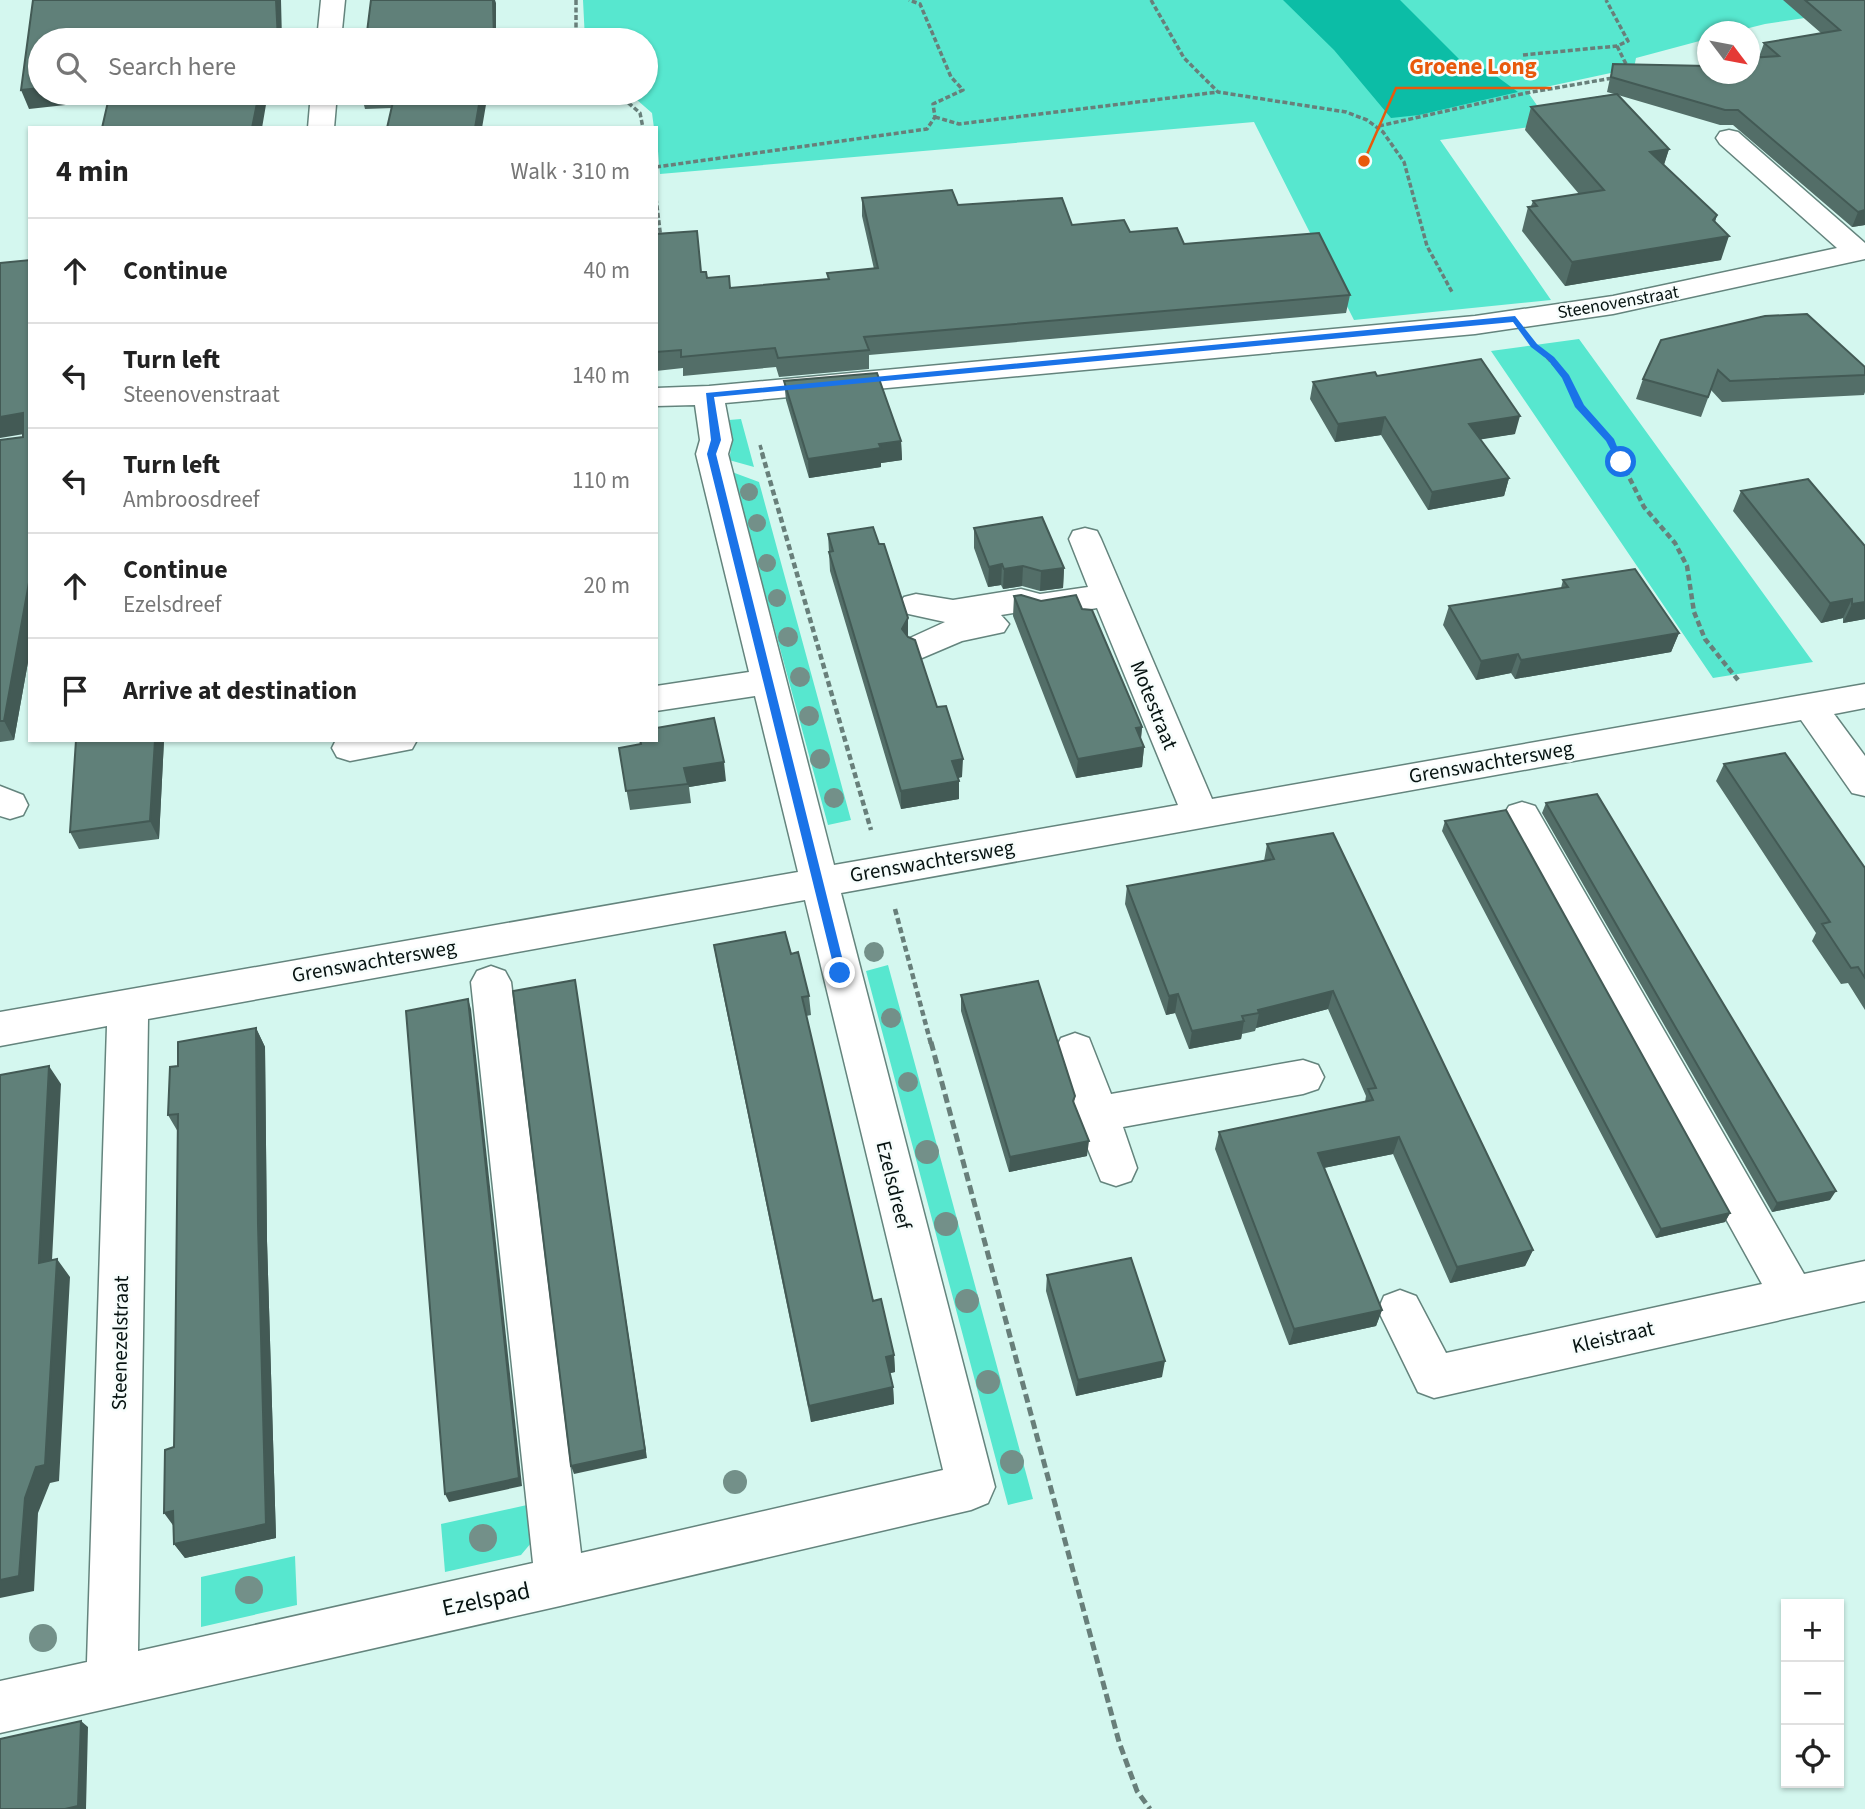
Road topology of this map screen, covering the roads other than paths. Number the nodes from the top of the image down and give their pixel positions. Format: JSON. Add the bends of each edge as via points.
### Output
{"nodes":[{"id":1,"x":333,"y":0,"type":"edge"},
{"id":2,"x":330,"y":28,"type":"edge"},
{"id":3,"x":323,"y":105,"type":"edge"},
{"id":4,"x":321,"y":126,"type":"edge"},
{"id":5,"x":1729,"y":138,"type":"dead end"},
{"id":6,"x":1862,"y":252,"type":"edge"},
{"id":7,"x":709,"y":395,"type":"junction"},
{"id":8,"x":658,"y":397,"type":"edge"},
{"id":9,"x":1086,"y":540,"type":"dead end"},
{"id":10,"x":1109,"y":595,"type":"junction"},
{"id":11,"x":916,"y":605,"type":"dead end"},
{"id":12,"x":1039,"y":606,"type":"junction"},
{"id":13,"x":922,"y":646,"type":"dead end"},
{"id":14,"x":769,"y":681,"type":"junction"},
{"id":15,"x":1865,"y":696,"type":"edge"},
{"id":16,"x":658,"y":699,"type":"edge"},
{"id":17,"x":1810,"y":707,"type":"junction"},
{"id":18,"x":387,"y":742,"type":"edge"},
{"id":19,"x":350,"y":748,"type":"dead end"},
{"id":20,"x":1865,"y":783,"type":"edge"},
{"id":21,"x":1201,"y":813,"type":"junction"},
{"id":22,"x":1522,"y":816,"type":"dead end"},
{"id":23,"x":817,"y":882,"type":"junction"},
{"id":24,"x":491,"y":982,"type":"dead end"},
{"id":25,"x":128,"y":1005,"type":"junction"},
{"id":26,"x":0,"y":1028,"type":"edge"},
{"id":27,"x":1074,"y":1050,"type":"dead end"},
{"id":28,"x":1303,"y":1077,"type":"dead end"},
{"id":29,"x":1096,"y":1115,"type":"junction"},
{"id":30,"x":1116,"y":1168,"type":"dead end"},
{"id":31,"x":1865,"y":1281,"type":"edge"},
{"id":32,"x":1793,"y":1297,"type":"junction"},
{"id":33,"x":1400,"y":1310,"type":"dead end"},
{"id":34,"x":971,"y":1487,"type":"joint"},
{"id":35,"x":560,"y":1582,"type":"junction"},
{"id":36,"x":112,"y":1681,"type":"junction"},
{"id":37,"x":0,"y":1707,"type":"edge"}],
"edges":[{"from":1,"to":2,"type":"street"},
{"from":3,"to":4,"type":"street"},
{"from":5,"to":6,"type":"street"},
{"from":6,"to":7,"type":"street","name":"Steenovenstraat","via":[[1613,305],[1475,325]]},
{"from":7,"to":8,"type":"street","name":"Steenovenstraat"},
{"from":7,"to":14,"type":"street","name":"Ezelsdreef","via":[[716,440],[712,454]]},
{"from":9,"to":10,"type":"street","name":"Motestraat"},
{"from":10,"to":12,"type":"street"},
{"from":10,"to":21,"type":"street","name":"Motestraat"},
{"from":11,"to":12,"type":"street","via":[[953,612],[1021,600]]},
{"from":12,"to":13,"type":"street","via":[[1040,615],[954,631]]},
{"from":14,"to":16,"type":"street"},
{"from":14,"to":23,"type":"street","name":"Ezelsdreef"},
{"from":15,"to":17,"type":"street","name":"Grenswachtersweg"},
{"from":17,"to":20,"type":"street"},
{"from":17,"to":21,"type":"street","name":"Grenswachtersweg"},
{"from":18,"to":19,"type":"street"},
{"from":21,"to":23,"type":"street","name":"Grenswachtersweg"},
{"from":22,"to":32,"type":"street"},
{"from":23,"to":25,"type":"street","name":"Grenswachtersweg"},
{"from":23,"to":34,"type":"street","name":"Ezelsdreef"},
{"from":24,"to":35,"type":"street"},
{"from":25,"to":26,"type":"street","name":"Grenswachtersweg"},
{"from":25,"to":36,"type":"street","name":"Steenezelstraat"},
{"from":27,"to":29,"type":"street"},
{"from":28,"to":29,"type":"street"},
{"from":29,"to":30,"type":"street"},
{"from":31,"to":32,"type":"street","name":"Kleistraat"},
{"from":32,"to":33,"type":"street","name":"Kleistraat","via":[[1434,1377]]},
{"from":34,"to":35,"type":"street","name":"Ezelspad"},
{"from":35,"to":36,"type":"street","name":"Ezelspad"},
{"from":36,"to":37,"type":"street","name":"Ezelspad"}]}
